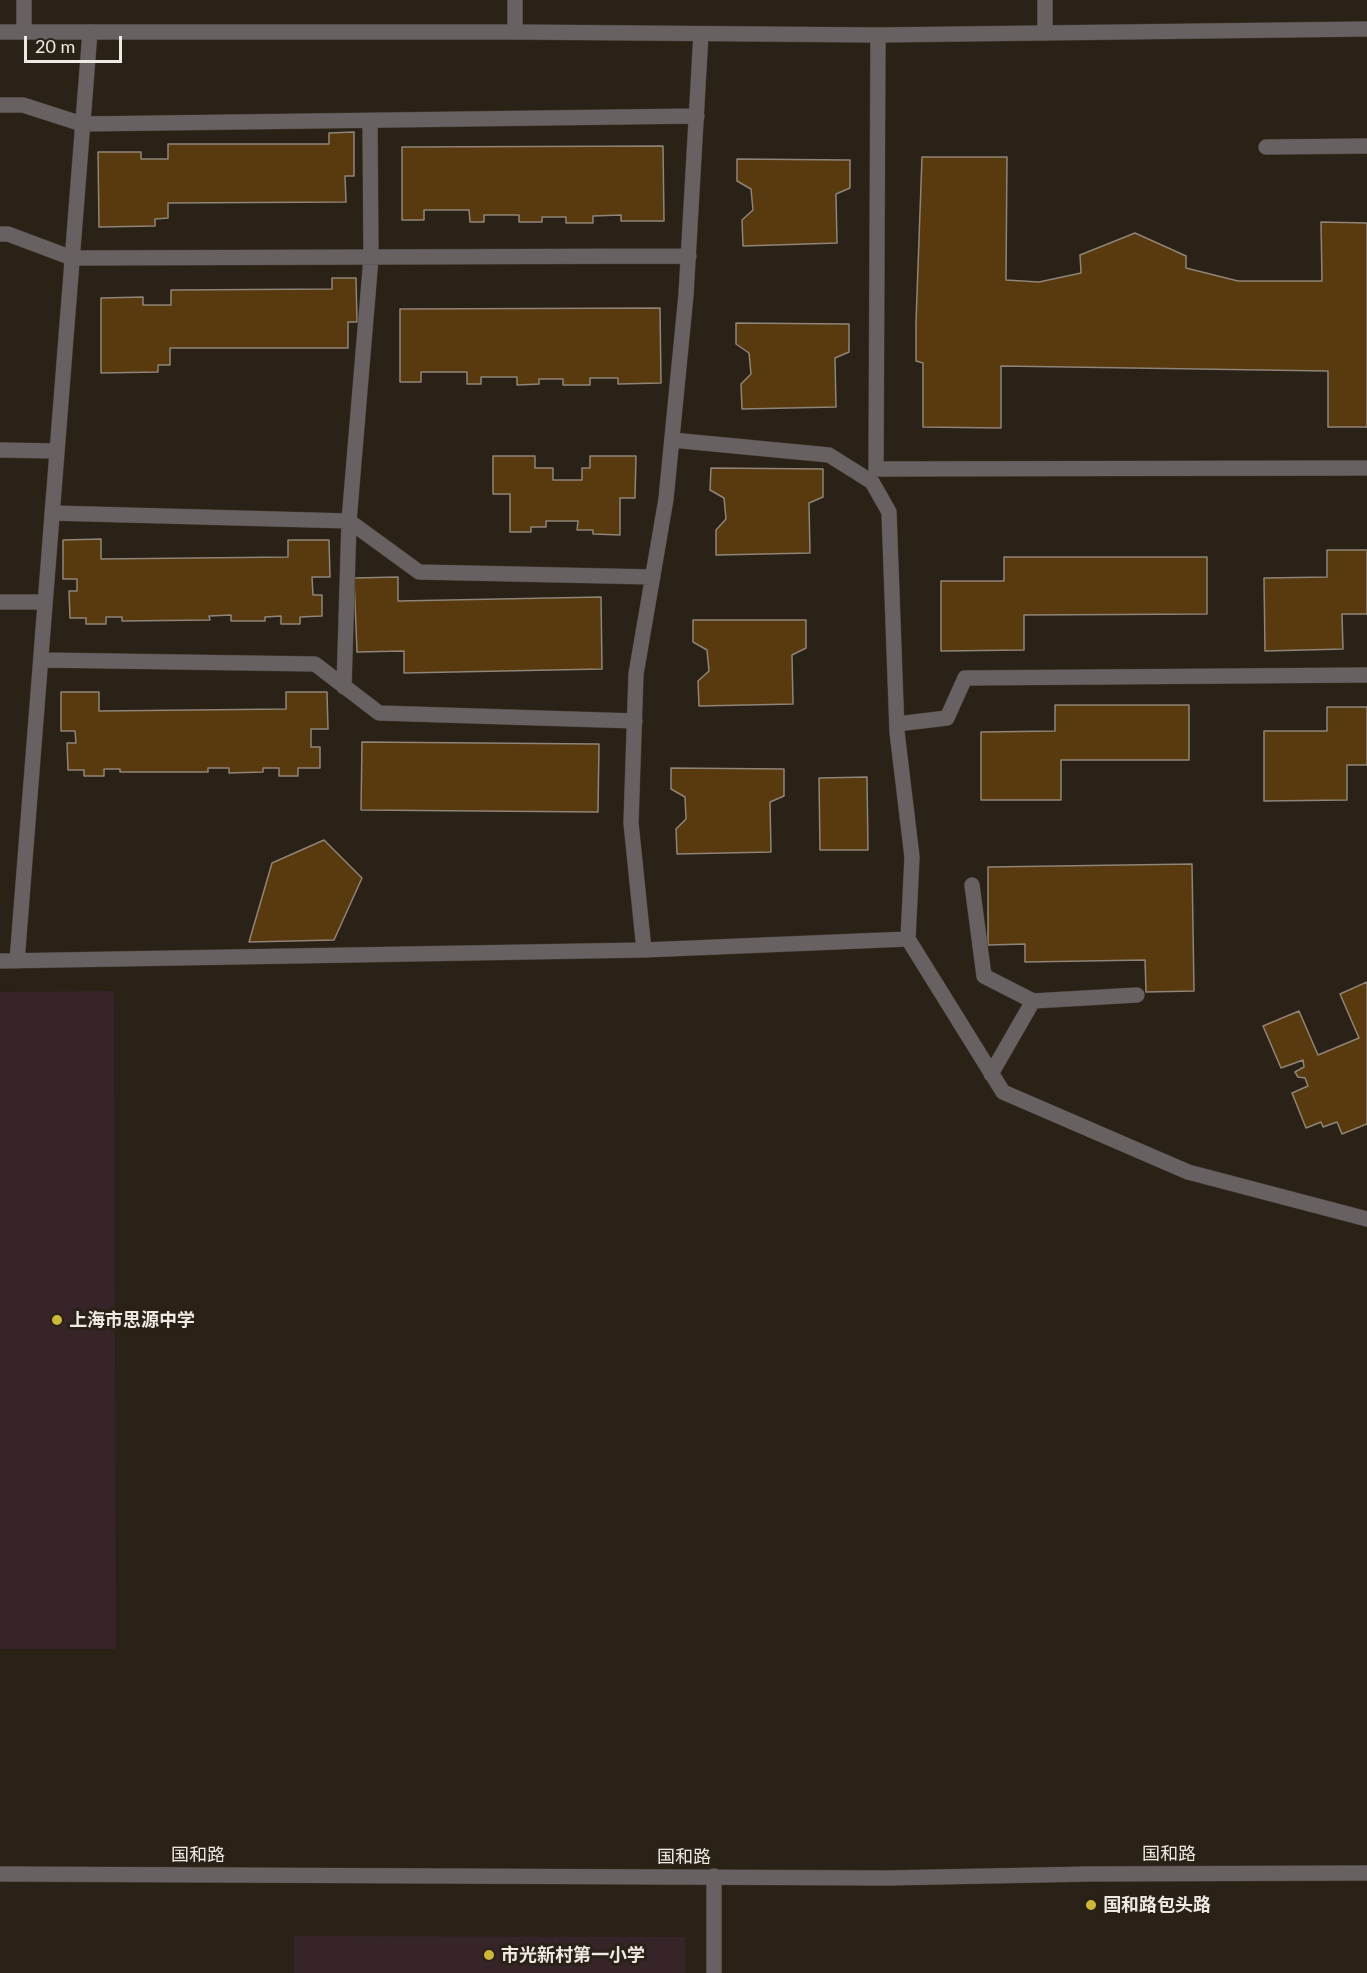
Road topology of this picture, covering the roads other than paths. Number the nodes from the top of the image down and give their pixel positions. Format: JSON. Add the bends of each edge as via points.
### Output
{"nodes":[{"id":1,"x":24,"y":0,"type":"edge"},
{"id":2,"x":515,"y":0,"type":"edge"},
{"id":3,"x":1045,"y":0,"type":"edge"},
{"id":4,"x":1367,"y":29,"type":"edge"},
{"id":5,"x":0,"y":32,"type":"edge"},
{"id":6,"x":24,"y":32,"type":"junction"},
{"id":7,"x":90,"y":32,"type":"junction"},
{"id":8,"x":515,"y":32,"type":"junction"},
{"id":9,"x":1045,"y":33,"type":"junction"},
{"id":10,"x":701,"y":34,"type":"junction"},
{"id":11,"x":878,"y":35,"type":"junction"},
{"id":12,"x":0,"y":105,"type":"edge"},
{"id":13,"x":697,"y":116,"type":"junction"},
{"id":14,"x":370,"y":121,"type":"junction"},
{"id":15,"x":82,"y":124,"type":"junction"},
{"id":16,"x":1367,"y":146,"type":"edge"},
{"id":17,"x":1266,"y":147,"type":"dead end"},
{"id":18,"x":0,"y":234,"type":"edge"},
{"id":19,"x":689,"y":256,"type":"junction"},
{"id":20,"x":72,"y":258,"type":"junction"},
{"id":21,"x":371,"y":258,"type":"junction"},
{"id":22,"x":672,"y":440,"type":"junction"},
{"id":23,"x":0,"y":450,"type":"edge"},
{"id":24,"x":57,"y":451,"type":"junction"},
{"id":25,"x":1367,"y":468,"type":"edge"},
{"id":26,"x":52,"y":513,"type":"junction"},
{"id":27,"x":349,"y":521,"type":"junction"},
{"id":28,"x":653,"y":578,"type":"junction"},
{"id":29,"x":0,"y":602,"type":"edge"},
{"id":30,"x":45,"y":602,"type":"junction"},
{"id":31,"x":41,"y":660,"type":"junction"},
{"id":32,"x":1367,"y":675,"type":"edge"},
{"id":33,"x":344,"y":687,"type":"junction"},
{"id":34,"x":635,"y":721,"type":"junction"},
{"id":35,"x":897,"y":724,"type":"junction"},
{"id":36,"x":972,"y":885,"type":"dead end"},
{"id":37,"x":908,"y":939,"type":"junction"},
{"id":38,"x":644,"y":950,"type":"junction"},
{"id":39,"x":0,"y":961,"type":"edge"},
{"id":40,"x":17,"y":961,"type":"junction"},
{"id":41,"x":1137,"y":995,"type":"dead end"},
{"id":42,"x":1033,"y":1001,"type":"junction"},
{"id":43,"x":991,"y":1074,"type":"junction"},
{"id":44,"x":1367,"y":1219,"type":"edge"},
{"id":45,"x":1367,"y":1873,"type":"edge"},
{"id":46,"x":0,"y":1874,"type":"edge"},
{"id":47,"x":714,"y":1876,"type":"junction"},
{"id":48,"x":714,"y":1973,"type":"edge"}],
"edges":[{"from":1,"to":6,"type":"street"},
{"from":2,"to":8,"type":"street"},
{"from":3,"to":9,"type":"street"},
{"from":4,"to":9,"type":"street"},
{"from":5,"to":6,"type":"street"},
{"from":6,"to":7,"type":"street"},
{"from":7,"to":8,"type":"street"},
{"from":7,"to":15,"type":"street"},
{"from":8,"to":10,"type":"street"},
{"from":9,"to":11,"type":"street"},
{"from":10,"to":11,"type":"street"},
{"from":10,"to":13,"type":"street"},
{"from":11,"to":25,"type":"street","via":[[876,469]]},
{"from":12,"to":15,"type":"street","via":[[23,105]]},
{"from":13,"to":14,"type":"street"},
{"from":13,"to":19,"type":"street"},
{"from":14,"to":15,"type":"street"},
{"from":14,"to":21,"type":"street"},
{"from":15,"to":20,"type":"street"},
{"from":16,"to":17,"type":"street"},
{"from":18,"to":20,"type":"street"},
{"from":19,"to":21,"type":"street"},
{"from":19,"to":22,"type":"street"},
{"from":20,"to":21,"type":"street"},
{"from":20,"to":24,"type":"street"},
{"from":21,"to":27,"type":"street"},
{"from":22,"to":28,"type":"street"},
{"from":22,"to":35,"type":"street","via":[[829,455],[872,482],[889,512]]},
{"from":23,"to":24,"type":"street"},
{"from":24,"to":26,"type":"street"},
{"from":26,"to":27,"type":"street"},
{"from":26,"to":30,"type":"street"},
{"from":27,"to":28,"type":"street","via":[[419,572]]},
{"from":27,"to":33,"type":"street"},
{"from":28,"to":34,"type":"street","via":[[636,674]]},
{"from":29,"to":30,"type":"street"},
{"from":30,"to":31,"type":"street"},
{"from":31,"to":33,"type":"street","via":[[315,664]]},
{"from":31,"to":40,"type":"street"},
{"from":32,"to":35,"type":"street","via":[[965,678],[947,718]]},
{"from":33,"to":34,"type":"street","via":[[379,713]]},
{"from":34,"to":38,"type":"street","via":[[631,823]]},
{"from":35,"to":37,"type":"street","via":[[912,857]]},
{"from":36,"to":42,"type":"street","via":[[984,976]]},
{"from":37,"to":38,"type":"street"},
{"from":37,"to":43,"type":"street"},
{"from":38,"to":40,"type":"street"},
{"from":39,"to":40,"type":"street"},
{"from":41,"to":42,"type":"street"},
{"from":42,"to":43,"type":"street"},
{"from":43,"to":44,"type":"street","via":[[1003,1092],[1188,1172]]},
{"from":45,"to":47,"type":"street","name":"国和路"},
{"from":46,"to":47,"type":"street","name":"国和路"},
{"from":47,"to":48,"type":"street"}]}
